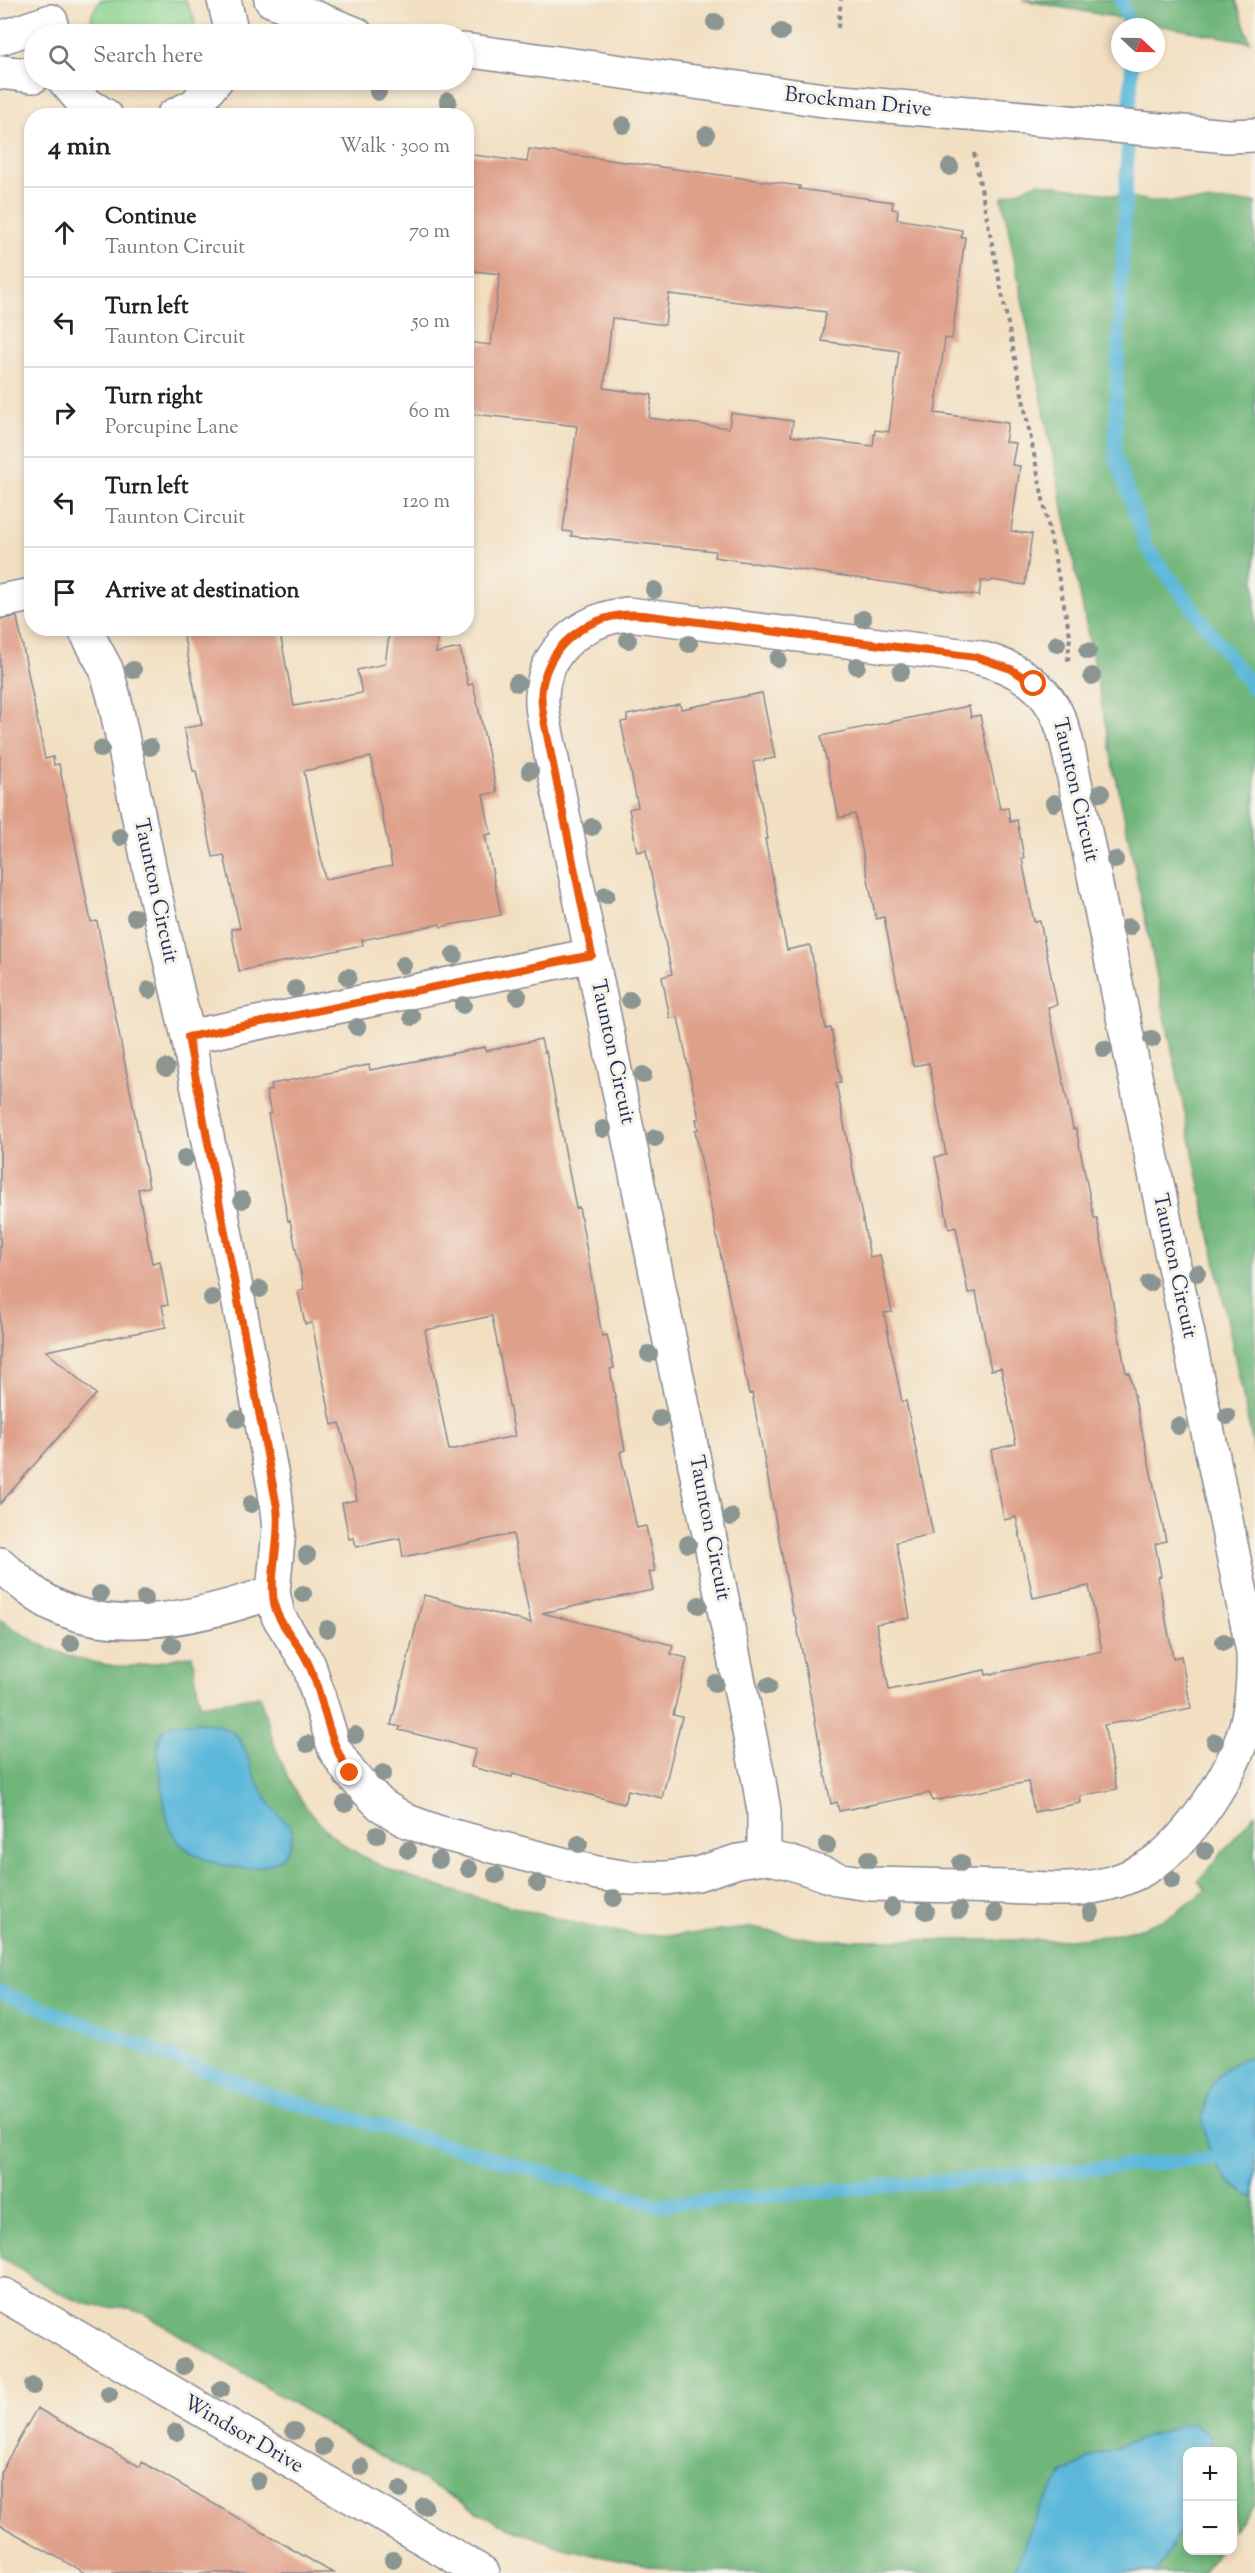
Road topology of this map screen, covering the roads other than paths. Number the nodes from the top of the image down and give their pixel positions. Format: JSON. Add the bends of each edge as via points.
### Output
{"nodes":[{"id":1,"x":224,"y":0,"type":"edge"},
{"id":2,"x":271,"y":0,"type":"edge"},
{"id":3,"x":54,"y":18,"type":"edge"},
{"id":4,"x":38,"y":24,"type":"edge"},
{"id":5,"x":230,"y":24,"type":"edge"},
{"id":6,"x":331,"y":24,"type":"edge"},
{"id":7,"x":24,"y":29,"type":"edge"},
{"id":8,"x":0,"y":38,"type":"edge"},
{"id":9,"x":474,"y":51,"type":"edge"},
{"id":10,"x":0,"y":72,"type":"edge"},
{"id":11,"x":24,"y":74,"type":"edge"},
{"id":12,"x":73,"y":90,"type":"edge"},
{"id":13,"x":93,"y":108,"type":"edge"},
{"id":14,"x":1241,"y":135,"type":"edge"},
{"id":15,"x":24,"y":596,"type":"edge"},
{"id":16,"x":0,"y":601,"type":"edge"},
{"id":17,"x":88,"y":636,"type":"edge"},
{"id":18,"x":592,"y":955,"type":"junction"},
{"id":19,"x":188,"y":1037,"type":"junction"},
{"id":20,"x":0,"y":1564,"type":"edge"},
{"id":21,"x":273,"y":1592,"type":"junction"},
{"id":22,"x":764,"y":1857,"type":"junction"},
{"id":23,"x":1,"y":2297,"type":"edge"},
{"id":24,"x":483,"y":2573,"type":"edge"}],
"edges":[{"from":1,"to":5,"type":"street"},
{"from":2,"to":6,"type":"street"},
{"from":3,"to":4,"type":"street"},
{"from":7,"to":8,"type":"street"},
{"from":9,"to":14,"type":"street","name":"Brockman Drive","via":[[831,101]]},
{"from":10,"to":11,"type":"street"},
{"from":12,"to":13,"type":"street"},
{"from":15,"to":16,"type":"street"},
{"from":17,"to":19,"type":"street","name":"Taunton Circuit","via":[[106,669],[114,697]]},
{"from":18,"to":19,"type":"street"},
{"from":18,"to":22,"type":"street","name":"Taunton Circuit","via":[[759,1781],[764,1811]]},
{"from":18,"to":22,"type":"street","name":"Taunton Circuit","via":[[541,699],[547,673],[562,647],[591,623],[616,615],[643,615],[976,657],[1024,675],[1054,705],[1066,739],[1253,1652],[1255,1689],[1247,1729],[1230,1768],[1180,1841],[1152,1864],[1114,1882],[1064,1889],[870,1884],[842,1880]]},
{"from":19,"to":21,"type":"street","name":"Taunton Circuit","via":[[277,1507],[279,1530]]},
{"from":20,"to":21,"type":"street","via":[[30,1591],[52,1604],[112,1622],[197,1613]]},
{"from":21,"to":22,"type":"street","name":"Taunton Circuit","via":[[278,1616],[309,1665],[339,1756],[369,1795],[400,1817],[437,1832],[630,1878],[697,1874]]},
{"from":23,"to":24,"type":"street","name":"Windsor Drive"}]}
